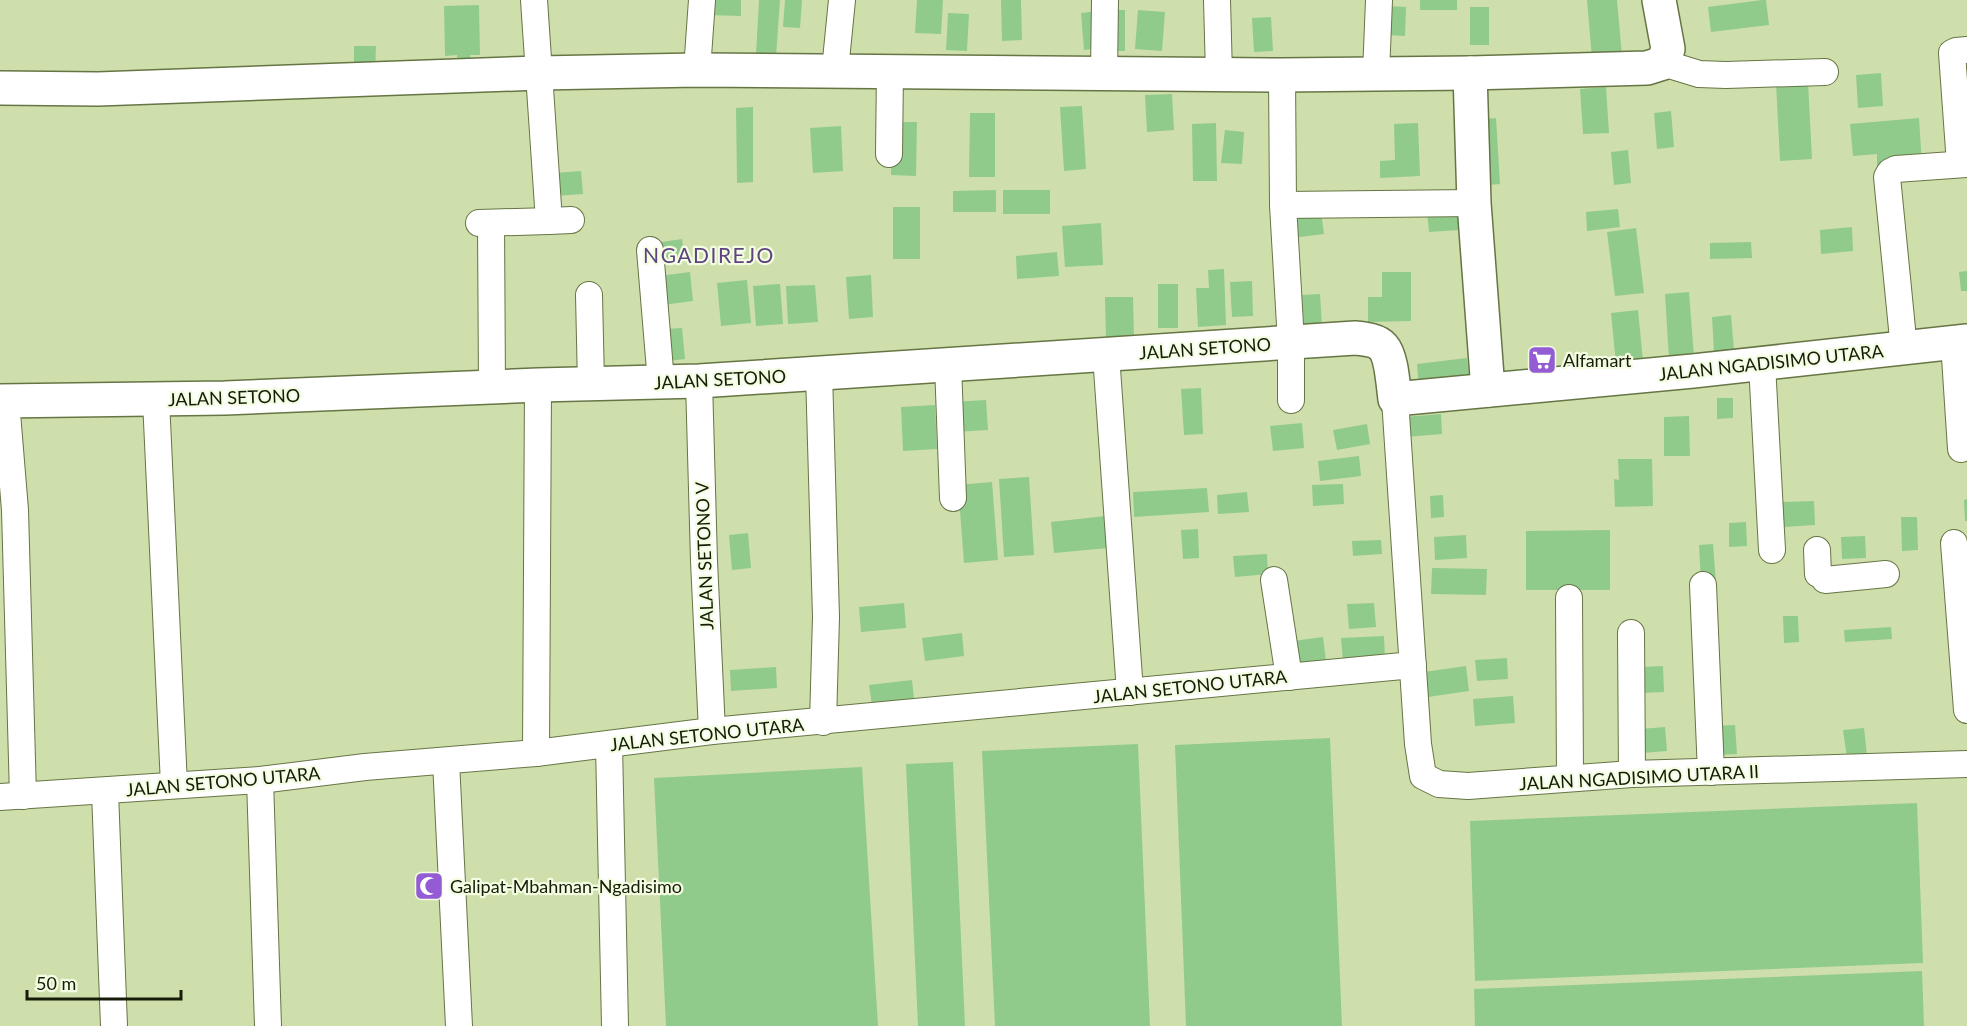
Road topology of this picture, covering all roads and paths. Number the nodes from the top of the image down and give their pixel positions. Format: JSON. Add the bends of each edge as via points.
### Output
{"nodes":[{"id":1,"x":534,"y":0,"type":"edge"},
{"id":2,"x":702,"y":0,"type":"edge"},
{"id":3,"x":842,"y":0,"type":"edge"},
{"id":4,"x":1105,"y":0,"type":"edge"},
{"id":5,"x":1217,"y":0,"type":"edge"},
{"id":6,"x":1378,"y":0,"type":"edge"},
{"id":7,"x":1659,"y":0,"type":"edge"},
{"id":8,"x":1967,"y":50,"type":"edge"},
{"id":9,"x":1663,"y":63,"type":"junction"},
{"id":10,"x":697,"y":70,"type":"junction"},
{"id":11,"x":835,"y":70,"type":"junction"},
{"id":12,"x":890,"y":70,"type":"junction"},
{"id":13,"x":1824,"y":72,"type":"dead end"},
{"id":14,"x":539,"y":73,"type":"junction"},
{"id":15,"x":1470,"y":73,"type":"junction"},
{"id":16,"x":1104,"y":74,"type":"junction"},
{"id":17,"x":1376,"y":74,"type":"junction"},
{"id":18,"x":1219,"y":75,"type":"junction"},
{"id":19,"x":1282,"y":75,"type":"junction"},
{"id":20,"x":0,"y":88,"type":"edge"},
{"id":21,"x":889,"y":154,"type":"dead end"},
{"id":22,"x":1964,"y":164,"type":"edge"},
{"id":23,"x":1474,"y":203,"type":"junction"},
{"id":24,"x":1283,"y":206,"type":"junction"},
{"id":25,"x":650,"y":250,"type":"dead end"},
{"id":26,"x":589,"y":295,"type":"dead end"},
{"id":27,"x":1961,"y":341,"type":"edge"},
{"id":28,"x":1291,"y":342,"type":"junction"},
{"id":29,"x":1904,"y":349,"type":"junction"},
{"id":30,"x":1106,"y":355,"type":"junction"},
{"id":31,"x":1762,"y":364,"type":"junction"},
{"id":32,"x":948,"y":365,"type":"junction"},
{"id":33,"x":819,"y":373,"type":"junction"},
{"id":34,"x":699,"y":381,"type":"junction"},
{"id":35,"x":661,"y":382,"type":"junction"},
{"id":36,"x":591,"y":384,"type":"junction"},
{"id":37,"x":538,"y":385,"type":"junction"},
{"id":38,"x":492,"y":387,"type":"junction"},
{"id":39,"x":1488,"y":390,"type":"junction"},
{"id":40,"x":1395,"y":399,"type":"junction"},
{"id":41,"x":156,"y":400,"type":"junction"},
{"id":42,"x":1291,"y":400,"type":"dead end"},
{"id":43,"x":3,"y":401,"type":"edge"},
{"id":44,"x":1961,"y":449,"type":"dead end"},
{"id":45,"x":953,"y":498,"type":"dead end"},
{"id":46,"x":1954,"y":543,"type":"dead end"},
{"id":47,"x":1772,"y":550,"type":"dead end"},
{"id":48,"x":1820,"y":568,"type":"dead end"},
{"id":49,"x":1886,"y":574,"type":"dead end"},
{"id":50,"x":1274,"y":580,"type":"dead end"},
{"id":51,"x":1703,"y":585,"type":"dead end"},
{"id":52,"x":1569,"y":598,"type":"dead end"},
{"id":53,"x":1631,"y":633,"type":"dead end"},
{"id":54,"x":1413,"y":665,"type":"junction"},
{"id":55,"x":1288,"y":677,"type":"junction"},
{"id":56,"x":1130,"y":692,"type":"junction"},
{"id":57,"x":1967,"y":710,"type":"edge"},
{"id":58,"x":823,"y":722,"type":"junction"},
{"id":59,"x":712,"y":731,"type":"junction"},
{"id":60,"x":609,"y":745,"type":"junction"},
{"id":61,"x":536,"y":753,"type":"junction"},
{"id":62,"x":446,"y":761,"type":"junction"},
{"id":63,"x":1967,"y":764,"type":"edge"},
{"id":64,"x":1711,"y":772,"type":"junction"},
{"id":65,"x":1632,"y":774,"type":"junction"},
{"id":66,"x":1570,"y":778,"type":"junction"},
{"id":67,"x":260,"y":780,"type":"junction"},
{"id":68,"x":174,"y":785,"type":"junction"},
{"id":69,"x":105,"y":792,"type":"junction"},
{"id":70,"x":12,"y":797,"type":"edge"},
{"id":71,"x":114,"y":1026,"type":"edge"},
{"id":72,"x":268,"y":1026,"type":"edge"},
{"id":73,"x":459,"y":1026,"type":"edge"},
{"id":74,"x":615,"y":1026,"type":"edge"}],
"edges":[{"from":1,"to":14,"type":"street"},
{"from":2,"to":10,"type":"street"},
{"from":3,"to":11,"type":"street"},
{"from":4,"to":16,"type":"street"},
{"from":5,"to":18,"type":"street"},
{"from":6,"to":17,"type":"street"},
{"from":7,"to":9,"type":"street","via":[[1668,49]]},
{"from":8,"to":22,"type":"street","via":[[1952,53]]},
{"from":9,"to":13,"type":"street","via":[[1699,74]]},
{"from":9,"to":15,"type":"street","via":[[1647,68]]},
{"from":10,"to":11,"type":"street"},
{"from":10,"to":14,"type":"street"},
{"from":11,"to":12,"type":"street"},
{"from":12,"to":16,"type":"street"},
{"from":12,"to":21,"type":"street"},
{"from":14,"to":20,"type":"street","via":[[98,89]]},
{"from":14,"to":38,"type":"street","via":[[560,221],[485,223]]},
{"from":15,"to":17,"type":"street"},
{"from":15,"to":23,"type":"street"},
{"from":16,"to":18,"type":"street"},
{"from":17,"to":19,"type":"street"},
{"from":18,"to":19,"type":"street"},
{"from":19,"to":24,"type":"street"},
{"from":22,"to":29,"type":"street","via":[[1896,169],[1887,177]]},
{"from":23,"to":24,"type":"street"},
{"from":23,"to":39,"type":"street"},
{"from":24,"to":28,"type":"street"},
{"from":25,"to":35,"type":"street"},
{"from":26,"to":36,"type":"street"},
{"from":27,"to":29,"type":"street","name":"JALAN NGADISIMO UTARA"},
{"from":27,"to":44,"type":"street"},
{"from":28,"to":30,"type":"street","name":"JALAN SETONO"},
{"from":28,"to":40,"type":"street","name":"JALAN SETONO","via":[[1355,338],[1383,346]]},
{"from":28,"to":42,"type":"street"},
{"from":29,"to":31,"type":"street","name":"JALAN NGADISIMO UTARA"},
{"from":30,"to":32,"type":"street","name":"JALAN SETONO"},
{"from":30,"to":56,"type":"street"},
{"from":31,"to":39,"type":"street","name":"JALAN NGADISIMO UTARA"},
{"from":31,"to":47,"type":"street"},
{"from":32,"to":33,"type":"street","name":"JALAN SETONO"},
{"from":32,"to":45,"type":"street"},
{"from":33,"to":34,"type":"street","name":"JALAN SETONO"},
{"from":33,"to":58,"type":"street","via":[[826,617]]},
{"from":34,"to":35,"type":"street","name":"JALAN SETONO"},
{"from":34,"to":59,"type":"street","name":"JALAN SETONO V"},
{"from":35,"to":36,"type":"street","name":"JALAN SETONO"},
{"from":36,"to":37,"type":"street","name":"JALAN SETONO"},
{"from":37,"to":38,"type":"street","name":"JALAN SETONO"},
{"from":37,"to":61,"type":"street"},
{"from":38,"to":41,"type":"street","name":"JALAN SETONO"},
{"from":39,"to":40,"type":"street","name":"JALAN NGADISIMO UTARA"},
{"from":40,"to":54,"type":"street"},
{"from":41,"to":43,"type":"street","name":"JALAN SETONO"},
{"from":41,"to":68,"type":"street"},
{"from":43,"to":70,"type":"street","via":[[15,510]]},
{"from":46,"to":57,"type":"street"},
{"from":48,"to":49,"type":"street"},
{"from":50,"to":55,"type":"street"},
{"from":51,"to":64,"type":"street"},
{"from":52,"to":66,"type":"street"},
{"from":53,"to":65,"type":"street"},
{"from":54,"to":55,"type":"street","name":"JALAN SETONO UTARA"},
{"from":54,"to":66,"type":"street","name":"JALAN NGADISIMO UTARA II","via":[[1423,776],[1439,784],[1468,786]]},
{"from":55,"to":56,"type":"street","name":"JALAN SETONO UTARA"},
{"from":56,"to":58,"type":"street","name":"JALAN SETONO UTARA"},
{"from":58,"to":59,"type":"street","name":"JALAN SETONO UTARA"},
{"from":59,"to":60,"type":"street","name":"JALAN SETONO UTARA"},
{"from":60,"to":61,"type":"street","name":"JALAN SETONO UTARA"},
{"from":60,"to":74,"type":"street"},
{"from":61,"to":62,"type":"street","name":"JALAN SETONO UTARA"},
{"from":62,"to":67,"type":"street","name":"JALAN SETONO UTARA"},
{"from":62,"to":73,"type":"street"},
{"from":63,"to":64,"type":"street","name":"JALAN NGADISIMO UTARA II"},
{"from":64,"to":65,"type":"street","name":"JALAN NGADISIMO UTARA II"},
{"from":65,"to":66,"type":"street","name":"JALAN NGADISIMO UTARA II"},
{"from":67,"to":68,"type":"street","name":"JALAN SETONO UTARA"},
{"from":67,"to":72,"type":"street"},
{"from":68,"to":69,"type":"street","name":"JALAN SETONO UTARA"},
{"from":69,"to":70,"type":"street","name":"JALAN SETONO UTARA"},
{"from":69,"to":71,"type":"street"}]}
